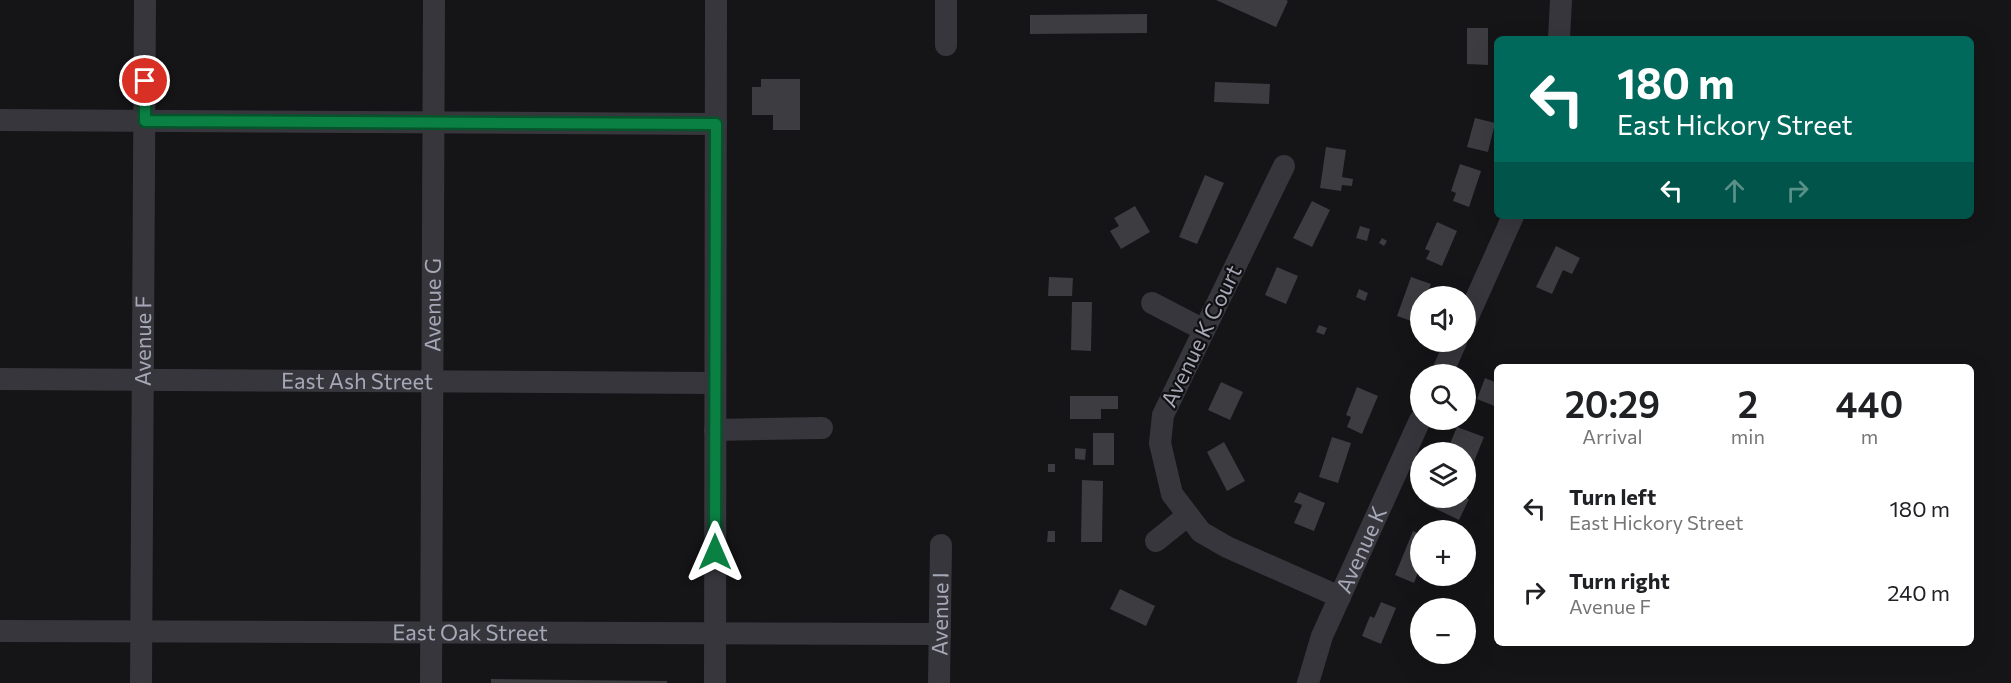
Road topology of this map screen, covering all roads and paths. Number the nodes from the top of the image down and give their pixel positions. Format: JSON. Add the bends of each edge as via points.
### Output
{"nodes":[{"id":1,"x":145,"y":0,"type":"edge"},
{"id":2,"x":434,"y":0,"type":"edge"},
{"id":3,"x":716,"y":0,"type":"edge"},
{"id":4,"x":946,"y":0,"type":"edge"},
{"id":5,"x":1561,"y":0,"type":"edge"},
{"id":6,"x":1559,"y":36,"type":"edge"},
{"id":7,"x":945,"y":45,"type":"dead end"},
{"id":8,"x":0,"y":120,"type":"edge"},
{"id":9,"x":145,"y":121,"type":"junction"},
{"id":10,"x":434,"y":123,"type":"junction"},
{"id":11,"x":716,"y":124,"type":"junction"},
{"id":12,"x":1284,"y":165,"type":"dead end"},
{"id":13,"x":1512,"y":219,"type":"edge"},
{"id":14,"x":1476,"y":299,"type":"edge"},
{"id":15,"x":1152,"y":303,"type":"dead end"},
{"id":16,"x":1204,"y":330,"type":"junction"},
{"id":17,"x":0,"y":379,"type":"edge"},
{"id":18,"x":143,"y":380,"type":"junction"},
{"id":19,"x":433,"y":381,"type":"junction"},
{"id":20,"x":715,"y":383,"type":"junction"},
{"id":21,"x":822,"y":428,"type":"dead end"},
{"id":22,"x":715,"y":430,"type":"junction"},
{"id":23,"x":1415,"y":430,"type":"edge"},
{"id":24,"x":1187,"y":516,"type":"junction"},
{"id":25,"x":1156,"y":541,"type":"dead end"},
{"id":26,"x":941,"y":545,"type":"dead end"},
{"id":27,"x":1340,"y":597,"type":"junction"},
{"id":28,"x":0,"y":631,"type":"edge"},
{"id":29,"x":142,"y":632,"type":"junction"},
{"id":30,"x":431,"y":633,"type":"junction"},
{"id":31,"x":715,"y":634,"type":"junction"},
{"id":32,"x":940,"y":634,"type":"junction"},
{"id":33,"x":141,"y":683,"type":"edge"},
{"id":34,"x":431,"y":683,"type":"edge"},
{"id":35,"x":715,"y":683,"type":"edge"},
{"id":36,"x":939,"y":683,"type":"edge"},
{"id":37,"x":1308,"y":683,"type":"edge"}],
"edges":[{"from":1,"to":9,"type":"street","name":"Avenue F"},
{"from":2,"to":10,"type":"street","name":"Avenue G"},
{"from":3,"to":11,"type":"street"},
{"from":4,"to":7,"type":"street"},
{"from":5,"to":6,"type":"street"},
{"from":8,"to":9,"type":"street"},
{"from":9,"to":10,"type":"street"},
{"from":9,"to":18,"type":"street","name":"Avenue F"},
{"from":10,"to":11,"type":"street"},
{"from":10,"to":19,"type":"street","name":"Avenue G"},
{"from":11,"to":20,"type":"street"},
{"from":12,"to":16,"type":"street","name":"Avenue K Court"},
{"from":13,"to":14,"type":"street"},
{"from":15,"to":16,"type":"street"},
{"from":16,"to":24,"type":"street","name":"Avenue K Court","via":[[1163,415],[1160,443],[1172,494]]},
{"from":17,"to":18,"type":"street","name":"East Ash Street"},
{"from":18,"to":19,"type":"street","name":"East Ash Street"},
{"from":18,"to":29,"type":"street","name":"Avenue F"},
{"from":19,"to":20,"type":"street","name":"East Ash Street"},
{"from":19,"to":30,"type":"street","name":"Avenue G"},
{"from":20,"to":22,"type":"street"},
{"from":21,"to":22,"type":"street"},
{"from":22,"to":31,"type":"street"},
{"from":23,"to":27,"type":"street","name":"Avenue K"},
{"from":24,"to":25,"type":"street"},
{"from":24,"to":27,"type":"street","name":"Avenue K Court","via":[[1201,532],[1227,548]]},
{"from":26,"to":32,"type":"street","name":"Avenue I"},
{"from":27,"to":37,"type":"street","name":"Avenue K","via":[[1322,636]]},
{"from":28,"to":29,"type":"street","name":"East Oak Street"},
{"from":29,"to":30,"type":"street","name":"East Oak Street"},
{"from":29,"to":33,"type":"street","name":"Avenue F"},
{"from":30,"to":31,"type":"street","name":"East Oak Street"},
{"from":30,"to":34,"type":"street","name":"Avenue G"},
{"from":31,"to":32,"type":"street","name":"East Oak Street"},
{"from":31,"to":35,"type":"street"},
{"from":32,"to":36,"type":"street","name":"Avenue I"}]}
